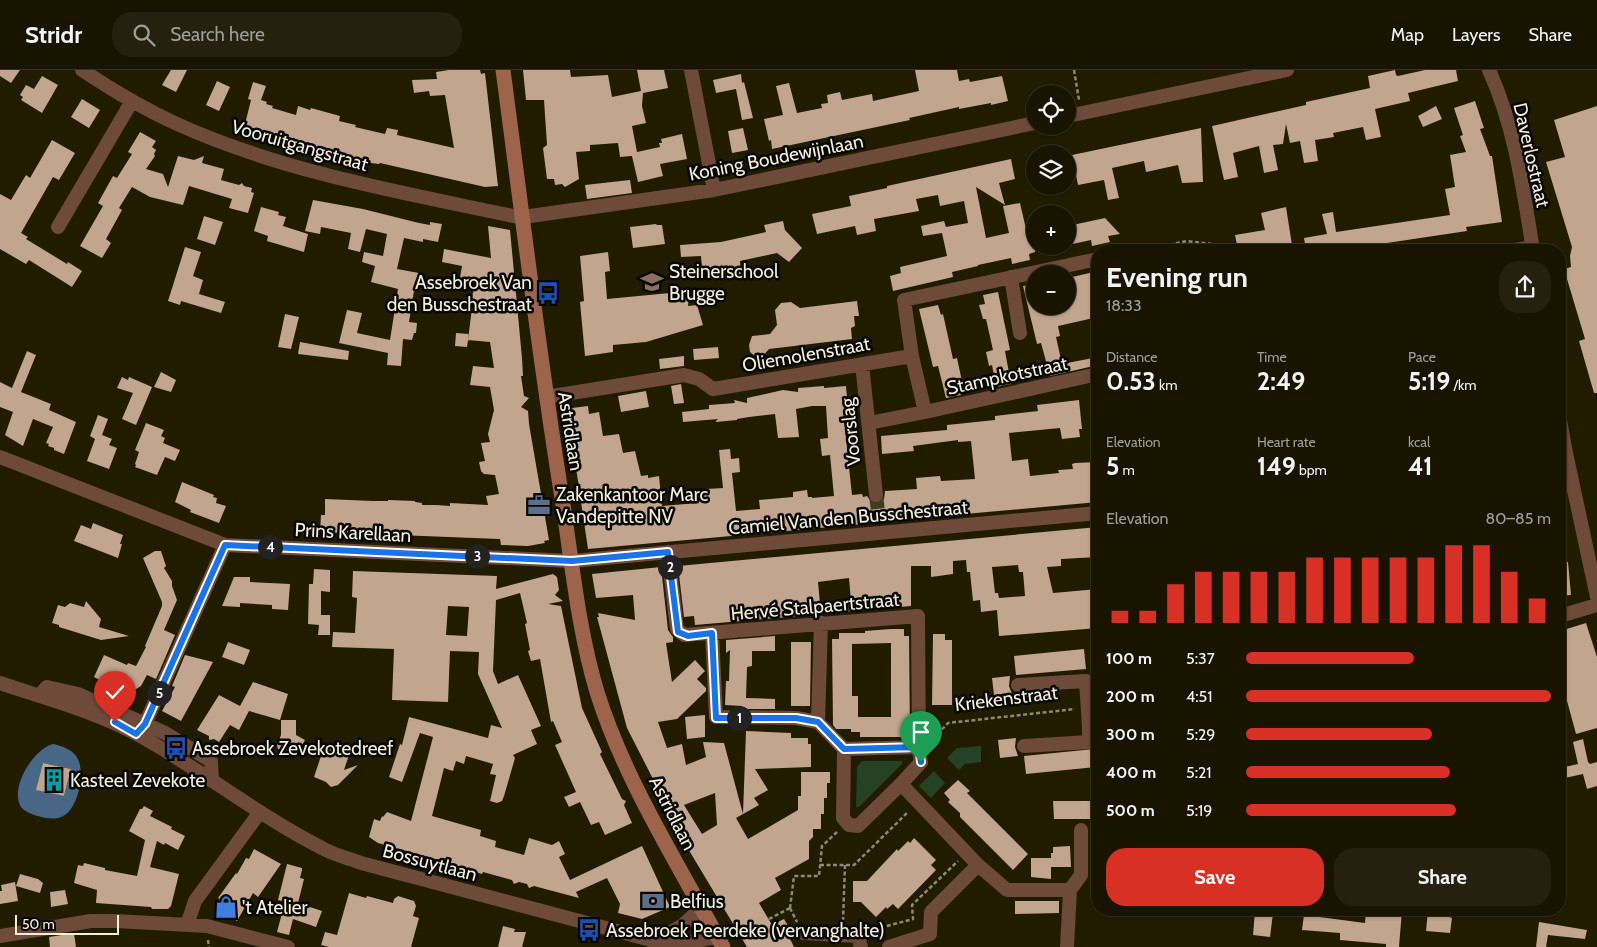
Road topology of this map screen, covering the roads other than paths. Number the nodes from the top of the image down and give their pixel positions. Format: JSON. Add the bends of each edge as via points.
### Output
{"nodes":[{"id":1,"x":82,"y":70,"type":"edge"},
{"id":2,"x":504,"y":70,"type":"edge"},
{"id":3,"x":691,"y":70,"type":"edge"},
{"id":4,"x":1287,"y":70,"type":"edge"},
{"id":5,"x":1489,"y":70,"type":"edge"},
{"id":6,"x":132,"y":101,"type":"junction"},
{"id":7,"x":1076,"y":114,"type":"edge"},
{"id":8,"x":1026,"y":125,"type":"edge"},
{"id":9,"x":714,"y":190,"type":"junction"},
{"id":10,"x":523,"y":217,"type":"junction"},
{"id":11,"x":58,"y":227,"type":"dead end"},
{"id":12,"x":1531,"y":244,"type":"edge"},
{"id":13,"x":1091,"y":260,"type":"edge"},
{"id":14,"x":1011,"y":277,"type":"junction"},
{"id":15,"x":1020,"y":333,"type":"dead end"},
{"id":16,"x":912,"y":356,"type":"junction"},
{"id":17,"x":862,"y":364,"type":"junction"},
{"id":18,"x":1091,"y":376,"type":"edge"},
{"id":19,"x":546,"y":397,"type":"junction"},
{"id":20,"x":925,"y":412,"type":"junction"},
{"id":21,"x":868,"y":423,"type":"junction"},
{"id":22,"x":0,"y":457,"type":"edge"},
{"id":23,"x":1566,"y":467,"type":"edge"},
{"id":24,"x":876,"y":495,"type":"tunnel mouth"},
{"id":25,"x":1091,"y":512,"type":"edge"},
{"id":26,"x":225,"y":545,"type":"junction"},
{"id":27,"x":668,"y":552,"type":"junction"},
{"id":28,"x":572,"y":561,"type":"junction"},
{"id":29,"x":1597,"y":597,"type":"edge"},
{"id":30,"x":1597,"y":605,"type":"edge"},
{"id":31,"x":1566,"y":614,"type":"edge"},
{"id":32,"x":820,"y":623,"type":"junction"},
{"id":33,"x":712,"y":633,"type":"junction"},
{"id":34,"x":0,"y":683,"type":"edge"},
{"id":35,"x":1018,"y":685,"type":"dead end"},
{"id":36,"x":1091,"y":719,"type":"edge"},
{"id":37,"x":818,"y":722,"type":"junction"},
{"id":38,"x":140,"y":729,"type":"junction"},
{"id":39,"x":1091,"y":734,"type":"edge"},
{"id":40,"x":1024,"y":746,"type":"dead end"},
{"id":41,"x":919,"y":747,"type":"junction"},
{"id":42,"x":844,"y":749,"type":"junction"},
{"id":43,"x":901,"y":784,"type":"junction"},
{"id":44,"x":260,"y":812,"type":"junction"},
{"id":45,"x":1081,"y":830,"type":"dead end"},
{"id":46,"x":978,"y":865,"type":"junction"},
{"id":47,"x":1070,"y":890,"type":"junction"},
{"id":48,"x":701,"y":908,"type":"junction"},
{"id":49,"x":187,"y":925,"type":"junction"},
{"id":50,"x":803,"y":933,"type":"dead end"},
{"id":51,"x":0,"y":936,"type":"edge"},
{"id":52,"x":720,"y":942,"type":"edge"},
{"id":53,"x":651,"y":944,"type":"edge"},
{"id":54,"x":278,"y":946,"type":"edge"},
{"id":55,"x":861,"y":947,"type":"edge"},
{"id":56,"x":889,"y":947,"type":"edge"},
{"id":57,"x":1067,"y":947,"type":"edge"}],
"edges":[{"from":1,"to":6,"type":"street","name":"Vooruitgangstraat"},
{"from":2,"to":10,"type":"main road","name":"Astridlaan"},
{"from":3,"to":9,"type":"street"},
{"from":4,"to":7,"type":"street"},
{"from":5,"to":12,"type":"street","name":"Daverlostraat","via":[[1515,147]]},
{"from":6,"to":10,"type":"street","name":"Vooruitgangstraat","via":[[234,148],[281,162],[397,192]]},
{"from":6,"to":11,"type":"street"},
{"from":8,"to":9,"type":"street","name":"Koning Boudewijnlaan"},
{"from":9,"to":10,"type":"street","name":"Koning Boudewijnlaan"},
{"from":10,"to":19,"type":"main road","name":"Astridlaan"},
{"from":13,"to":14,"type":"street"},
{"from":14,"to":15,"type":"street"},
{"from":14,"to":16,"type":"street","via":[[904,300]]},
{"from":16,"to":17,"type":"street","name":"Oliemolenstraat"},
{"from":16,"to":20,"type":"street"},
{"from":17,"to":19,"type":"street","name":"Oliemolenstraat","via":[[713,389],[699,379],[684,375]]},
{"from":17,"to":21,"type":"street","name":"Voorslag"},
{"from":18,"to":20,"type":"street","name":"Stampkotstraat"},
{"from":19,"to":28,"type":"main road","name":"Astridlaan"},
{"from":20,"to":21,"type":"street","name":"Stampkotstraat"},
{"from":21,"to":24,"type":"street","name":"Voorslag"},
{"from":22,"to":26,"type":"street","name":"Prins Karellaan"},
{"from":23,"to":29,"type":"street"},
{"from":25,"to":27,"type":"street","name":"Camiel Van den Busschestraat","via":[[880,526]]},
{"from":26,"to":28,"type":"street","name":"Prins Karellaan"},
{"from":26,"to":38,"type":"street"},
{"from":27,"to":28,"type":"street","name":"Camiel Van den Busschestraat"},
{"from":27,"to":33,"type":"street","name":"Hervé Stalpaertstraat","via":[[678,632],[688,636]]},
{"from":28,"to":48,"type":"main road","name":"Astridlaan","via":[[585,648],[598,694],[638,789]]},
{"from":30,"to":31,"type":"street"},
{"from":32,"to":33,"type":"street","name":"Hervé Stalpaertstraat"},
{"from":32,"to":37,"type":"street"},
{"from":32,"to":41,"type":"street","name":"Hervé Stalpaertstraat","via":[[918,616]]},
{"from":33,"to":37,"type":"street","via":[[716,718],[796,718]]},
{"from":34,"to":38,"type":"street","name":"Bossuytlaan"},
{"from":35,"to":36,"type":"street","name":"Kriekenstraat","via":[[1086,681]]},
{"from":37,"to":42,"type":"street"},
{"from":38,"to":44,"type":"street","name":"Bossuytlaan"},
{"from":39,"to":40,"type":"street","name":"Kriekenstraat","via":[[1089,742]]},
{"from":41,"to":42,"type":"street"},
{"from":41,"to":43,"type":"street","name":"Hervé Stalpaertstraat","via":[[921,762]]},
{"from":42,"to":43,"type":"street","name":"Hervé Stalpaertstraat","via":[[843,818],[849,825],[858,826]]},
{"from":43,"to":46,"type":"street"},
{"from":44,"to":49,"type":"street","via":[[195,901]]},
{"from":44,"to":53,"type":"street","name":"Bossuytlaan","via":[[324,850],[361,863]]},
{"from":45,"to":47,"type":"street","via":[[1081,875]]},
{"from":46,"to":47,"type":"street","via":[[1007,890]]},
{"from":46,"to":56,"type":"street","via":[[931,912],[930,934]]},
{"from":47,"to":57,"type":"street"},
{"from":48,"to":52,"type":"main road","name":"Astridlaan"},
{"from":48,"to":53,"type":"street","via":[[683,925]]},
{"from":49,"to":51,"type":"street","via":[[91,921]]},
{"from":49,"to":54,"type":"street","via":[[207,926]]},
{"from":50,"to":55,"type":"street","via":[[858,936]]},
{"from":52,"to":53,"type":"street","name":"Bossuytlaan"}]}
